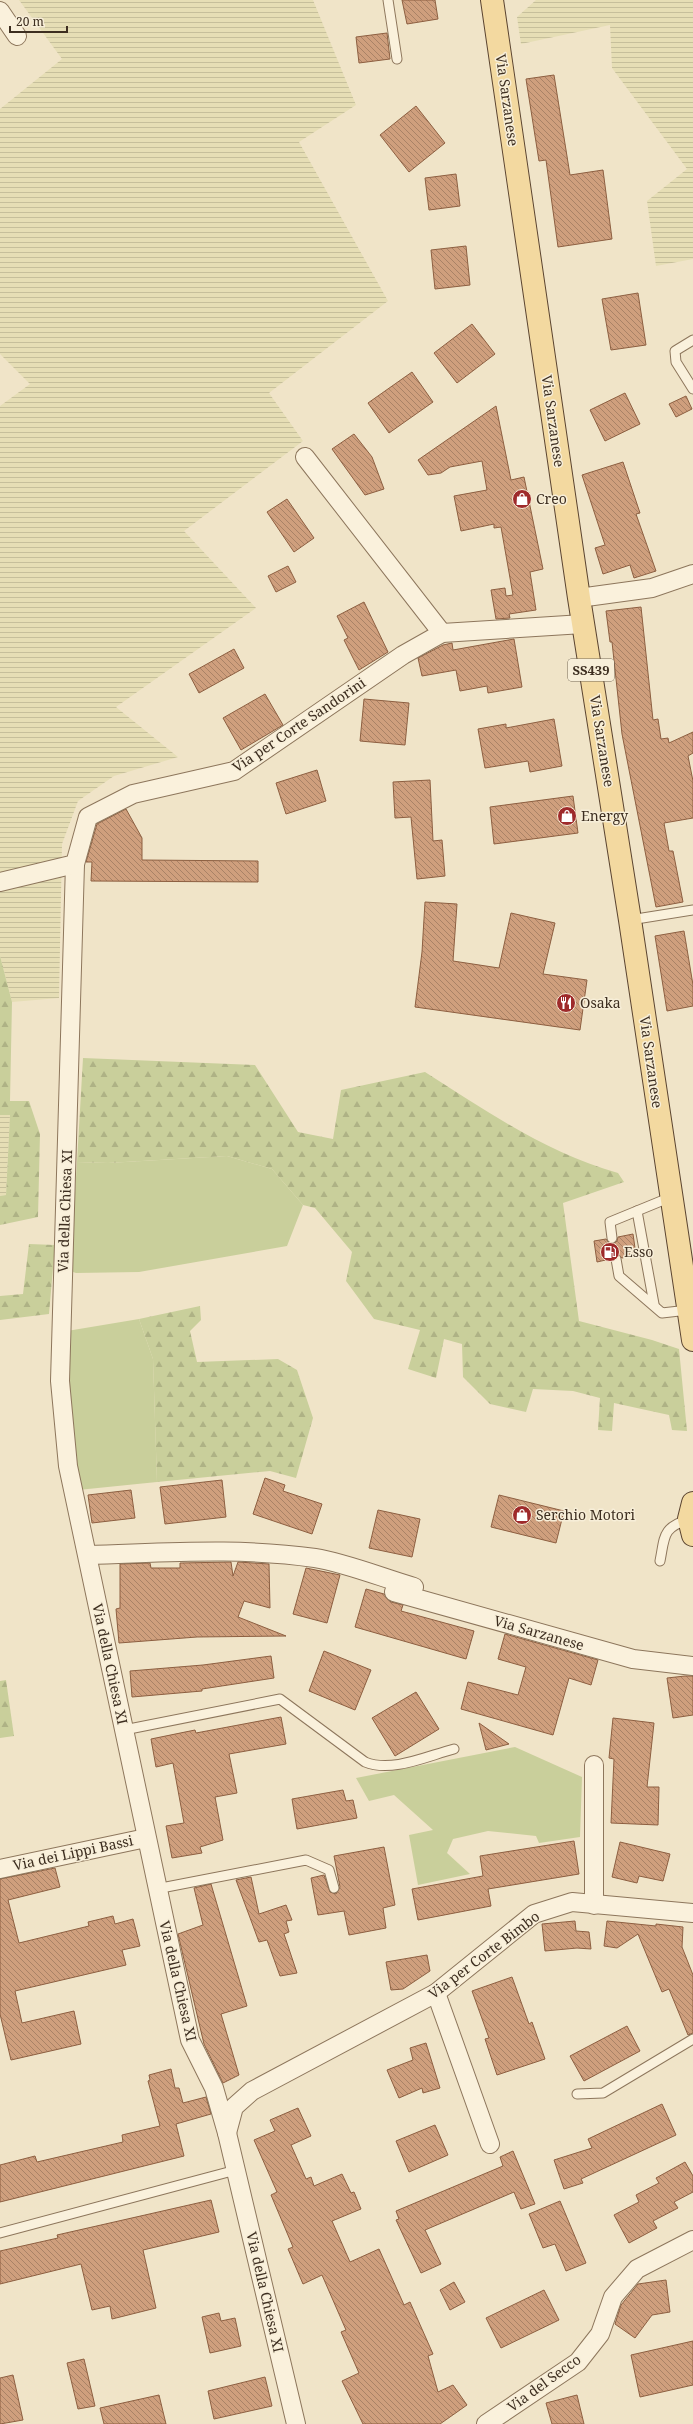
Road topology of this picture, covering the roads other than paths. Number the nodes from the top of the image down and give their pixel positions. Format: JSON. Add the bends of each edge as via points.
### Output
{"nodes":[{"id":1,"x":388,"y":0,"type":"edge"},
{"id":2,"x":492,"y":0,"type":"edge"},
{"id":3,"x":0,"y":11,"type":"edge"},
{"id":4,"x":17,"y":36,"type":"dead end"},
{"id":5,"x":397,"y":59,"type":"dead end"},
{"id":6,"x":693,"y":340,"type":"edge"},
{"id":7,"x":693,"y":389,"type":"edge"},
{"id":8,"x":306,"y":457,"type":"dead end"},
{"id":9,"x":693,"y":574,"type":"edge"},
{"id":10,"x":579,"y":598,"type":"junction"},
{"id":11,"x":583,"y":624,"type":"junction"},
{"id":12,"x":442,"y":633,"type":"junction"},
{"id":13,"x":75,"y":864,"type":"junction"},
{"id":14,"x":0,"y":882,"type":"edge"},
{"id":15,"x":693,"y":910,"type":"edge"},
{"id":16,"x":630,"y":920,"type":"junction"},
{"id":17,"x":671,"y":1196,"type":"junction"},
{"id":18,"x":637,"y":1211,"type":"junction"},
{"id":19,"x":612,"y":1238,"type":"dead end"},
{"id":20,"x":616,"y":1258,"type":"dead end"},
{"id":21,"x":654,"y":1304,"type":"junction"},
{"id":22,"x":688,"y":1310,"type":"junction"},
{"id":23,"x":693,"y":1340,"type":"edge"},
{"id":24,"x":692,"y":1519,"type":"edge"},
{"id":25,"x":88,"y":1555,"type":"junction"},
{"id":26,"x":660,"y":1561,"type":"dead end"},
{"id":27,"x":414,"y":1587,"type":"dead end"},
{"id":28,"x":387,"y":1590,"type":"dead end"},
{"id":29,"x":693,"y":1666,"type":"edge"},
{"id":30,"x":124,"y":1730,"type":"junction"},
{"id":31,"x":454,"y":1749,"type":"dead end"},
{"id":32,"x":594,"y":1765,"type":"dead end"},
{"id":33,"x":146,"y":1838,"type":"junction"},
{"id":34,"x":0,"y":1869,"type":"edge"},
{"id":35,"x":334,"y":1888,"type":"dead end"},
{"id":36,"x":156,"y":1889,"type":"junction"},
{"id":37,"x":594,"y":1905,"type":"junction"},
{"id":38,"x":693,"y":1913,"type":"edge"},
{"id":39,"x":436,"y":1993,"type":"junction"},
{"id":40,"x":693,"y":2039,"type":"edge"},
{"id":41,"x":577,"y":2094,"type":"dead end"},
{"id":42,"x":227,"y":2133,"type":"junction"},
{"id":43,"x":490,"y":2144,"type":"dead end"},
{"id":44,"x":236,"y":2170,"type":"junction"},
{"id":45,"x":0,"y":2233,"type":"edge"},
{"id":46,"x":693,"y":2240,"type":"edge"},
{"id":47,"x":296,"y":2424,"type":"edge"},
{"id":48,"x":486,"y":2424,"type":"edge"}],
"edges":[{"from":1,"to":5,"type":"lane"},
{"from":2,"to":10,"type":"main road","name":"Via Sarzanese","number":"SS439"},
{"from":3,"to":4,"type":"street"},
{"from":6,"to":7,"type":"lane","via":[[675,351],[676,362]]},
{"from":8,"to":12,"type":"street"},
{"from":9,"to":10,"type":"street","via":[[652,588]]},
{"from":10,"to":11,"type":"main road","name":"Via Sarzanese","number":"SS439"},
{"from":11,"to":12,"type":"street","name":"Via per Corte Sandorini"},
{"from":11,"to":16,"type":"main road","name":"Via Sarzanese","number":"SS439"},
{"from":12,"to":13,"type":"street","name":"Via per Corte Sandorini","via":[[402,655],[234,771],[133,794],[88,817]]},
{"from":13,"to":14,"type":"street"},
{"from":13,"to":25,"type":"street","name":"Via della Chiesa XI","via":[[60,1381],[68,1466]]},
{"from":15,"to":16,"type":"lane"},
{"from":16,"to":17,"type":"main road","name":"Via Sarzanese","number":"SS439"},
{"from":17,"to":18,"type":"lane"},
{"from":17,"to":22,"type":"main road","name":"Via Sarzanese","number":"SS439"},
{"from":18,"to":19,"type":"lane","via":[[610,1222]]},
{"from":18,"to":21,"type":"lane"},
{"from":20,"to":21,"type":"lane","via":[[619,1276]]},
{"from":21,"to":22,"type":"lane","via":[[662,1313]]},
{"from":22,"to":23,"type":"main road","name":"Via Sarzanese","number":"SS439"},
{"from":24,"to":26,"type":"lane","via":[[673,1524],[666,1532]]},
{"from":25,"to":27,"type":"street","via":[[234,1550],[262,1552],[317,1558]]},
{"from":25,"to":30,"type":"street","name":"Via della Chiesa XI"},
{"from":28,"to":29,"type":"street","name":"Via Sarzanese","via":[[633,1659]]},
{"from":30,"to":31,"type":"lane","via":[[280,1700],[365,1762],[376,1767],[392,1766]]},
{"from":30,"to":33,"type":"street","name":"Via della Chiesa XI"},
{"from":32,"to":37,"type":"street"},
{"from":33,"to":34,"type":"street","name":"Via dei Lippi Bassi"},
{"from":33,"to":36,"type":"street","name":"Via della Chiesa XI"},
{"from":35,"to":36,"type":"lane","via":[[329,1870],[306,1860]]},
{"from":36,"to":42,"type":"street","name":"Via della Chiesa XI","via":[[190,2040],[214,2088]]},
{"from":37,"to":38,"type":"street","name":"Via per Corte Bimbo"},
{"from":37,"to":39,"type":"street","name":"Via per Corte Bimbo","via":[[572,1902],[534,1914]]},
{"from":39,"to":42,"type":"street","name":"Via per Corte Bimbo","via":[[252,2091],[234,2107]]},
{"from":39,"to":43,"type":"street"},
{"from":40,"to":41,"type":"lane","via":[[603,2093]]},
{"from":42,"to":44,"type":"street","name":"Via della Chiesa XI"},
{"from":44,"to":45,"type":"lane"},
{"from":44,"to":47,"type":"street","name":"Via della Chiesa XI"},
{"from":46,"to":48,"type":"street","name":"Via del Secco","via":[[637,2269],[613,2297],[600,2334],[578,2362]]}]}
